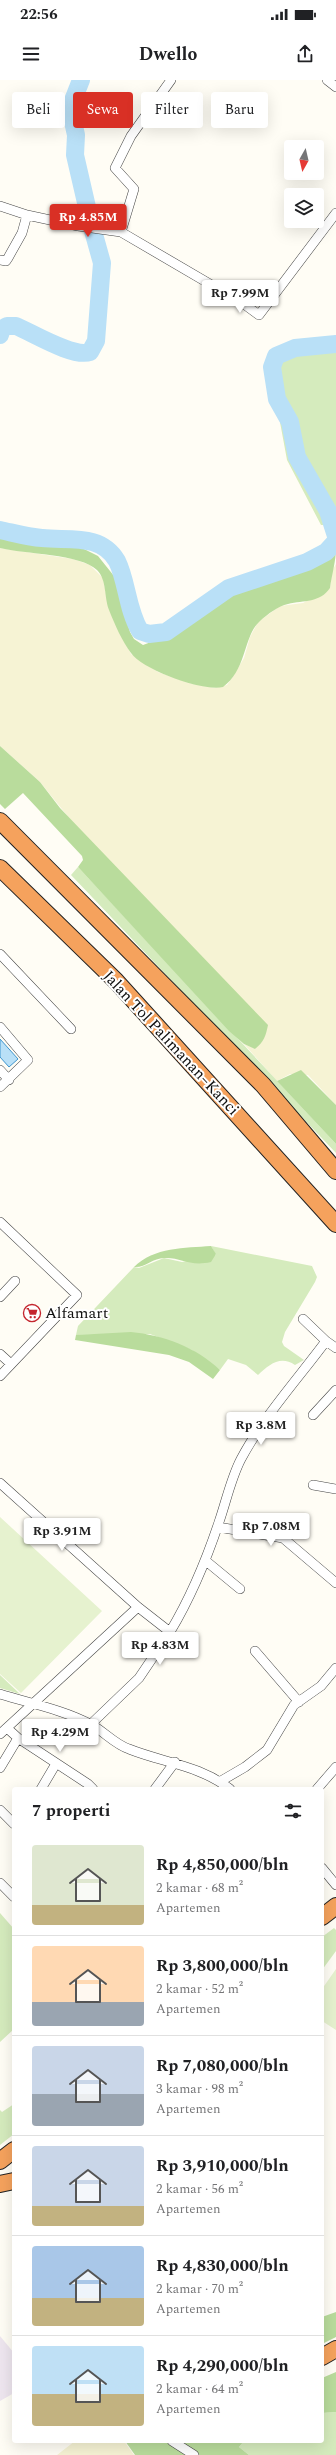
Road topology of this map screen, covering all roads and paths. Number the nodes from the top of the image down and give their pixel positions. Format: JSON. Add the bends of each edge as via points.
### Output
{"nodes":[{"id":1,"x":171,"y":80,"type":"edge"},
{"id":2,"x":327,"y":80,"type":"edge"},
{"id":3,"x":336,"y":87,"type":"edge"},
{"id":4,"x":0,"y":206,"type":"edge"},
{"id":5,"x":336,"y":213,"type":"edge"},
{"id":6,"x":27,"y":215,"type":"junction"},
{"id":7,"x":121,"y":232,"type":"junction"},
{"id":8,"x":0,"y":260,"type":"edge"},
{"id":9,"x":0,"y":820,"type":"edge"},
{"id":10,"x":0,"y":868,"type":"edge"},
{"id":11,"x":0,"y":954,"type":"edge"},
{"id":12,"x":0,"y":1027,"type":"edge"},
{"id":13,"x":71,"y":1029,"type":"dead end"},
{"id":14,"x":0,"y":1070,"type":"edge"},
{"id":15,"x":11,"y":1078,"type":"junction"},
{"id":16,"x":263,"y":1085,"type":"junction"},
{"id":17,"x":0,"y":1087,"type":"edge"},
{"id":18,"x":336,"y":1160,"type":"edge"},
{"id":19,"x":336,"y":1171,"type":"edge"},
{"id":20,"x":0,"y":1222,"type":"edge"},
{"id":21,"x":336,"y":1224,"type":"edge"},
{"id":22,"x":15,"y":1281,"type":"dead end"},
{"id":23,"x":1,"y":1296,"type":"edge"},
{"id":24,"x":303,"y":1319,"type":"dead end"},
{"id":25,"x":326,"y":1341,"type":"junction"},
{"id":26,"x":336,"y":1348,"type":"edge"},
{"id":27,"x":0,"y":1354,"type":"edge"},
{"id":28,"x":11,"y":1364,"type":"junction"},
{"id":29,"x":0,"y":1376,"type":"edge"},
{"id":30,"x":336,"y":1390,"type":"edge"},
{"id":31,"x":312,"y":1415,"type":"dead end"},
{"id":32,"x":0,"y":1483,"type":"edge"},
{"id":33,"x":313,"y":1485,"type":"dead end"},
{"id":34,"x":336,"y":1489,"type":"edge"},
{"id":35,"x":218,"y":1527,"type":"junction"},
{"id":36,"x":206,"y":1561,"type":"junction"},
{"id":37,"x":336,"y":1583,"type":"edge"},
{"id":38,"x":240,"y":1589,"type":"dead end"},
{"id":39,"x":138,"y":1607,"type":"junction"},
{"id":40,"x":170,"y":1632,"type":"junction"},
{"id":41,"x":254,"y":1651,"type":"dead end"},
{"id":42,"x":336,"y":1668,"type":"edge"},
{"id":43,"x":0,"y":1694,"type":"edge"},
{"id":44,"x":299,"y":1702,"type":"junction"},
{"id":45,"x":34,"y":1704,"type":"junction"},
{"id":46,"x":91,"y":1724,"type":"junction"},
{"id":47,"x":7,"y":1728,"type":"junction"},
{"id":48,"x":0,"y":1734,"type":"edge"},
{"id":49,"x":18,"y":1738,"type":"junction"},
{"id":50,"x":175,"y":1762,"type":"junction"},
{"id":51,"x":54,"y":1766,"type":"dead end"},
{"id":52,"x":336,"y":1767,"type":"edge"},
{"id":53,"x":0,"y":1768,"type":"edge"},
{"id":54,"x":220,"y":1782,"type":"junction"},
{"id":55,"x":42,"y":1787,"type":"edge"},
{"id":56,"x":90,"y":1787,"type":"edge"},
{"id":57,"x":156,"y":1787,"type":"edge"},
{"id":58,"x":227,"y":1787,"type":"edge"},
{"id":59,"x":319,"y":1787,"type":"edge"},
{"id":60,"x":0,"y":1810,"type":"edge"},
{"id":61,"x":12,"y":1822,"type":"edge"},
{"id":62,"x":324,"y":1870,"type":"edge"},
{"id":63,"x":0,"y":1883,"type":"edge"},
{"id":64,"x":336,"y":1885,"type":"edge"},
{"id":65,"x":12,"y":1895,"type":"edge"},
{"id":66,"x":336,"y":1906,"type":"edge"},
{"id":67,"x":324,"y":1915,"type":"edge"},
{"id":68,"x":12,"y":2152,"type":"edge"},
{"id":69,"x":0,"y":2161,"type":"edge"},
{"id":70,"x":12,"y":2181,"type":"edge"},
{"id":71,"x":0,"y":2184,"type":"edge"},
{"id":72,"x":336,"y":2350,"type":"edge"},
{"id":73,"x":324,"y":2355,"type":"edge"},
{"id":74,"x":336,"y":2357,"type":"edge"},
{"id":75,"x":324,"y":2363,"type":"edge"},
{"id":76,"x":175,"y":2443,"type":"edge"},
{"id":77,"x":194,"y":2455,"type":"edge"}],
"edges":[{"from":1,"to":7,"type":"street","via":[[131,136],[114,168],[134,189]]},
{"from":2,"to":3,"type":"street"},
{"from":4,"to":6,"type":"street"},
{"from":5,"to":7,"type":"street","via":[[259,315]]},
{"from":6,"to":7,"type":"street"},
{"from":6,"to":8,"type":"street","via":[[22,233],[8,258],[6,261]]},
{"from":9,"to":16,"type":"highway","name":"Jalan Tol Palimanan–Kanci"},
{"from":10,"to":21,"type":"highway","name":"Jalan Tol Palimanan–Kanci","via":[[116,981]]},
{"from":11,"to":13,"type":"street"},
{"from":12,"to":15,"type":"street","via":[[28,1060]]},
{"from":14,"to":15,"type":"street"},
{"from":15,"to":17,"type":"street"},
{"from":16,"to":18,"type":"highway"},
{"from":16,"to":19,"type":"highway","name":"Jalan Tol Palimanan–Kanci"},
{"from":20,"to":28,"type":"street","via":[[76,1295]]},
{"from":22,"to":23,"type":"street"},
{"from":24,"to":25,"type":"street"},
{"from":25,"to":26,"type":"street"},
{"from":25,"to":35,"type":"street","via":[[258,1429],[241,1459]]},
{"from":27,"to":28,"type":"street"},
{"from":28,"to":29,"type":"street"},
{"from":30,"to":31,"type":"street"},
{"from":32,"to":39,"type":"street"},
{"from":33,"to":34,"type":"street"},
{"from":35,"to":36,"type":"street"},
{"from":35,"to":37,"type":"street","via":[[283,1538]]},
{"from":36,"to":38,"type":"street"},
{"from":36,"to":40,"type":"street","via":[[190,1600]]},
{"from":39,"to":40,"type":"street"},
{"from":39,"to":45,"type":"street"},
{"from":40,"to":46,"type":"street","via":[[139,1678]]},
{"from":41,"to":44,"type":"street"},
{"from":42,"to":44,"type":"street","via":[[321,1686]]},
{"from":43,"to":45,"type":"street"},
{"from":44,"to":54,"type":"street","via":[[287,1713],[267,1750]]},
{"from":45,"to":46,"type":"street"},
{"from":45,"to":47,"type":"street"},
{"from":46,"to":50,"type":"street","via":[[127,1749],[150,1758]]},
{"from":47,"to":48,"type":"street"},
{"from":47,"to":49,"type":"street"},
{"from":49,"to":53,"type":"street"},
{"from":49,"to":56,"type":"street"},
{"from":50,"to":54,"type":"street","via":[[199,1770]]},
{"from":50,"to":57,"type":"street"},
{"from":51,"to":55,"type":"street"},
{"from":52,"to":59,"type":"street"},
{"from":54,"to":58,"type":"street"},
{"from":60,"to":61,"type":"street"},
{"from":62,"to":64,"type":"street"},
{"from":63,"to":65,"type":"street"},
{"from":66,"to":67,"type":"highway"},
{"from":68,"to":69,"type":"highway"},
{"from":70,"to":71,"type":"highway"},
{"from":72,"to":73,"type":"highway"},
{"from":74,"to":75,"type":"highway"},
{"from":76,"to":77,"type":"street"}]}
